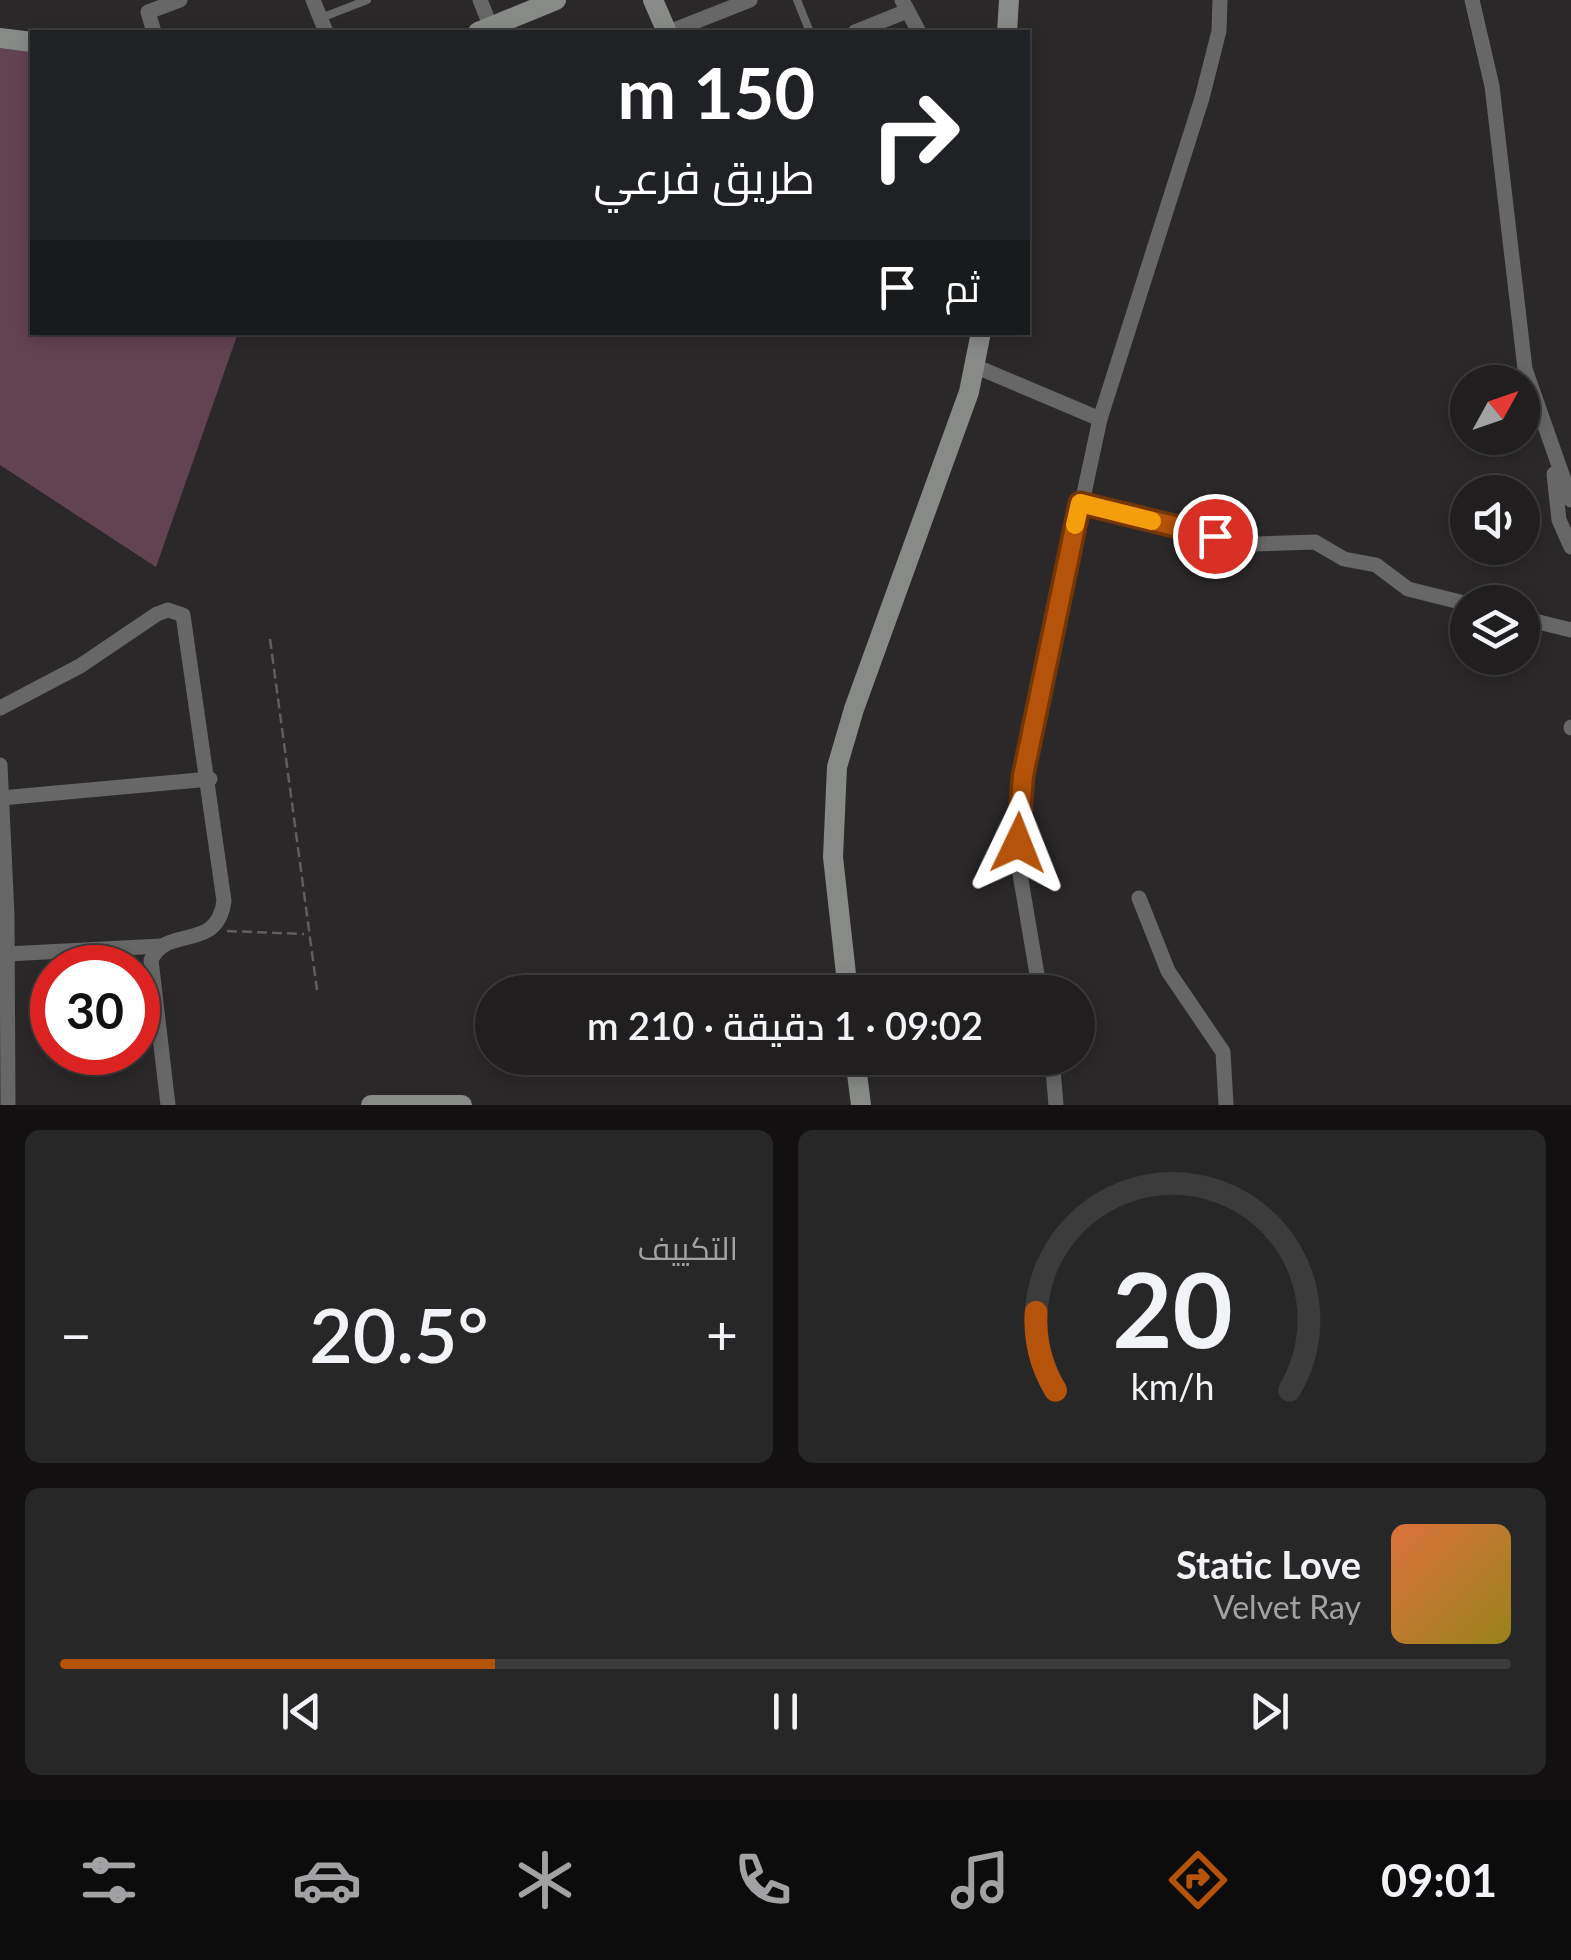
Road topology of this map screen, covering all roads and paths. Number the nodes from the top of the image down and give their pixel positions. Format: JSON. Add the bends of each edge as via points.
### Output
{"nodes":[{"id":1,"x":180,"y":0,"type":"edge"},
{"id":2,"x":313,"y":0,"type":"edge"},
{"id":3,"x":367,"y":0,"type":"edge"},
{"id":4,"x":480,"y":0,"type":"edge"},
{"id":5,"x":556,"y":0,"type":"edge"},
{"id":6,"x":653,"y":0,"type":"edge"},
{"id":7,"x":750,"y":0,"type":"edge"},
{"id":8,"x":797,"y":0,"type":"edge"},
{"id":9,"x":1009,"y":0,"type":"edge"},
{"id":10,"x":1220,"y":0,"type":"edge"},
{"id":11,"x":1472,"y":0,"type":"edge"},
{"id":12,"x":905,"y":5,"type":"edge"},
{"id":13,"x":146,"y":6,"type":"edge"},
{"id":14,"x":324,"y":26,"type":"edge"},
{"id":15,"x":153,"y":30,"type":"edge"},
{"id":16,"x":487,"y":30,"type":"edge"},
{"id":17,"x":489,"y":30,"type":"edge"},
{"id":18,"x":667,"y":30,"type":"edge"},
{"id":19,"x":673,"y":30,"type":"edge"},
{"id":20,"x":809,"y":30,"type":"edge"},
{"id":21,"x":859,"y":30,"type":"edge"},
{"id":22,"x":918,"y":30,"type":"edge"},
{"id":23,"x":1008,"y":30,"type":"edge"},
{"id":24,"x":0,"y":38,"type":"edge"},
{"id":25,"x":30,"y":42,"type":"edge"},
{"id":26,"x":981,"y":335,"type":"edge"},
{"id":27,"x":976,"y":367,"type":"junction"},
{"id":28,"x":1100,"y":420,"type":"junction"},
{"id":29,"x":1552,"y":455,"type":"junction"},
{"id":30,"x":1571,"y":500,"type":"edge"},
{"id":31,"x":1080,"y":503,"type":"junction"},
{"id":32,"x":1571,"y":547,"type":"edge"},
{"id":33,"x":1450,"y":599,"type":"edge"},
{"id":34,"x":1540,"y":622,"type":"edge"},
{"id":35,"x":1571,"y":630,"type":"edge"},
{"id":36,"x":270,"y":640,"type":"dead end"},
{"id":37,"x":0,"y":708,"type":"edge"},
{"id":38,"x":0,"y":764,"type":"edge"},
{"id":39,"x":210,"y":779,"type":"junction"},
{"id":40,"x":2,"y":798,"type":"edge"},
{"id":41,"x":1139,"y":898,"type":"dead end"},
{"id":42,"x":210,"y":930,"type":"junction"},
{"id":43,"x":307,"y":934,"type":"junction"},
{"id":44,"x":161,"y":946,"type":"junction"},
{"id":45,"x":7,"y":954,"type":"junction"},
{"id":46,"x":846,"y":975,"type":"edge"},
{"id":47,"x":1037,"y":975,"type":"edge"},
{"id":48,"x":318,"y":990,"type":"dead end"},
{"id":49,"x":857,"y":1075,"type":"edge"},
{"id":50,"x":1053,"y":1075,"type":"edge"},
{"id":51,"x":8,"y":1105,"type":"edge"},
{"id":52,"x":168,"y":1105,"type":"edge"},
{"id":53,"x":371,"y":1105,"type":"edge"},
{"id":54,"x":462,"y":1105,"type":"edge"},
{"id":55,"x":861,"y":1105,"type":"edge"},
{"id":56,"x":1056,"y":1105,"type":"edge"},
{"id":57,"x":1226,"y":1105,"type":"edge"}],
"edges":[{"from":1,"to":13,"type":"street"},
{"from":2,"to":14,"type":"street"},
{"from":3,"to":14,"type":"lane"},
{"from":4,"to":16,"type":"street"},
{"from":5,"to":17,"type":"street"},
{"from":6,"to":18,"type":"street"},
{"from":7,"to":19,"type":"street"},
{"from":8,"to":20,"type":"lane"},
{"from":9,"to":23,"type":"street"},
{"from":10,"to":28,"type":"street","via":[[1202,98]]},
{"from":11,"to":29,"type":"street","via":[[1492,86],[1525,370]]},
{"from":12,"to":21,"type":"street"},
{"from":12,"to":22,"type":"street"},
{"from":13,"to":15,"type":"street"},
{"from":24,"to":25,"type":"street"},
{"from":26,"to":27,"type":"street"},
{"from":27,"to":28,"type":"street"},
{"from":27,"to":46,"type":"street","via":[[837,768],[833,857]]},
{"from":28,"to":31,"type":"street"},
{"from":29,"to":30,"type":"street"},
{"from":29,"to":32,"type":"street","via":[[1559,520]]},
{"from":31,"to":33,"type":"street","via":[[1253,544],[1315,542],[1344,559],[1376,565],[1408,588]]},
{"from":31,"to":47,"type":"street","via":[[1018,812],[1022,890]]},
{"from":34,"to":35,"type":"street"},
{"from":36,"to":43,"type":"path"},
{"from":37,"to":39,"type":"street","via":[[80,666],[157,614],[177,610],[188,626]]},
{"from":38,"to":40,"type":"street"},
{"from":39,"to":40,"type":"street"},
{"from":39,"to":42,"type":"street","via":[[224,902]]},
{"from":40,"to":45,"type":"street"},
{"from":41,"to":57,"type":"street","via":[[1168,971],[1224,1052]]},
{"from":42,"to":43,"type":"path"},
{"from":42,"to":44,"type":"street"},
{"from":43,"to":48,"type":"path"},
{"from":44,"to":45,"type":"street"},
{"from":44,"to":52,"type":"street","via":[[150,968]]},
{"from":45,"to":51,"type":"street"},
{"from":49,"to":55,"type":"street"},
{"from":50,"to":56,"type":"street"},
{"from":53,"to":54,"type":"street"}]}
